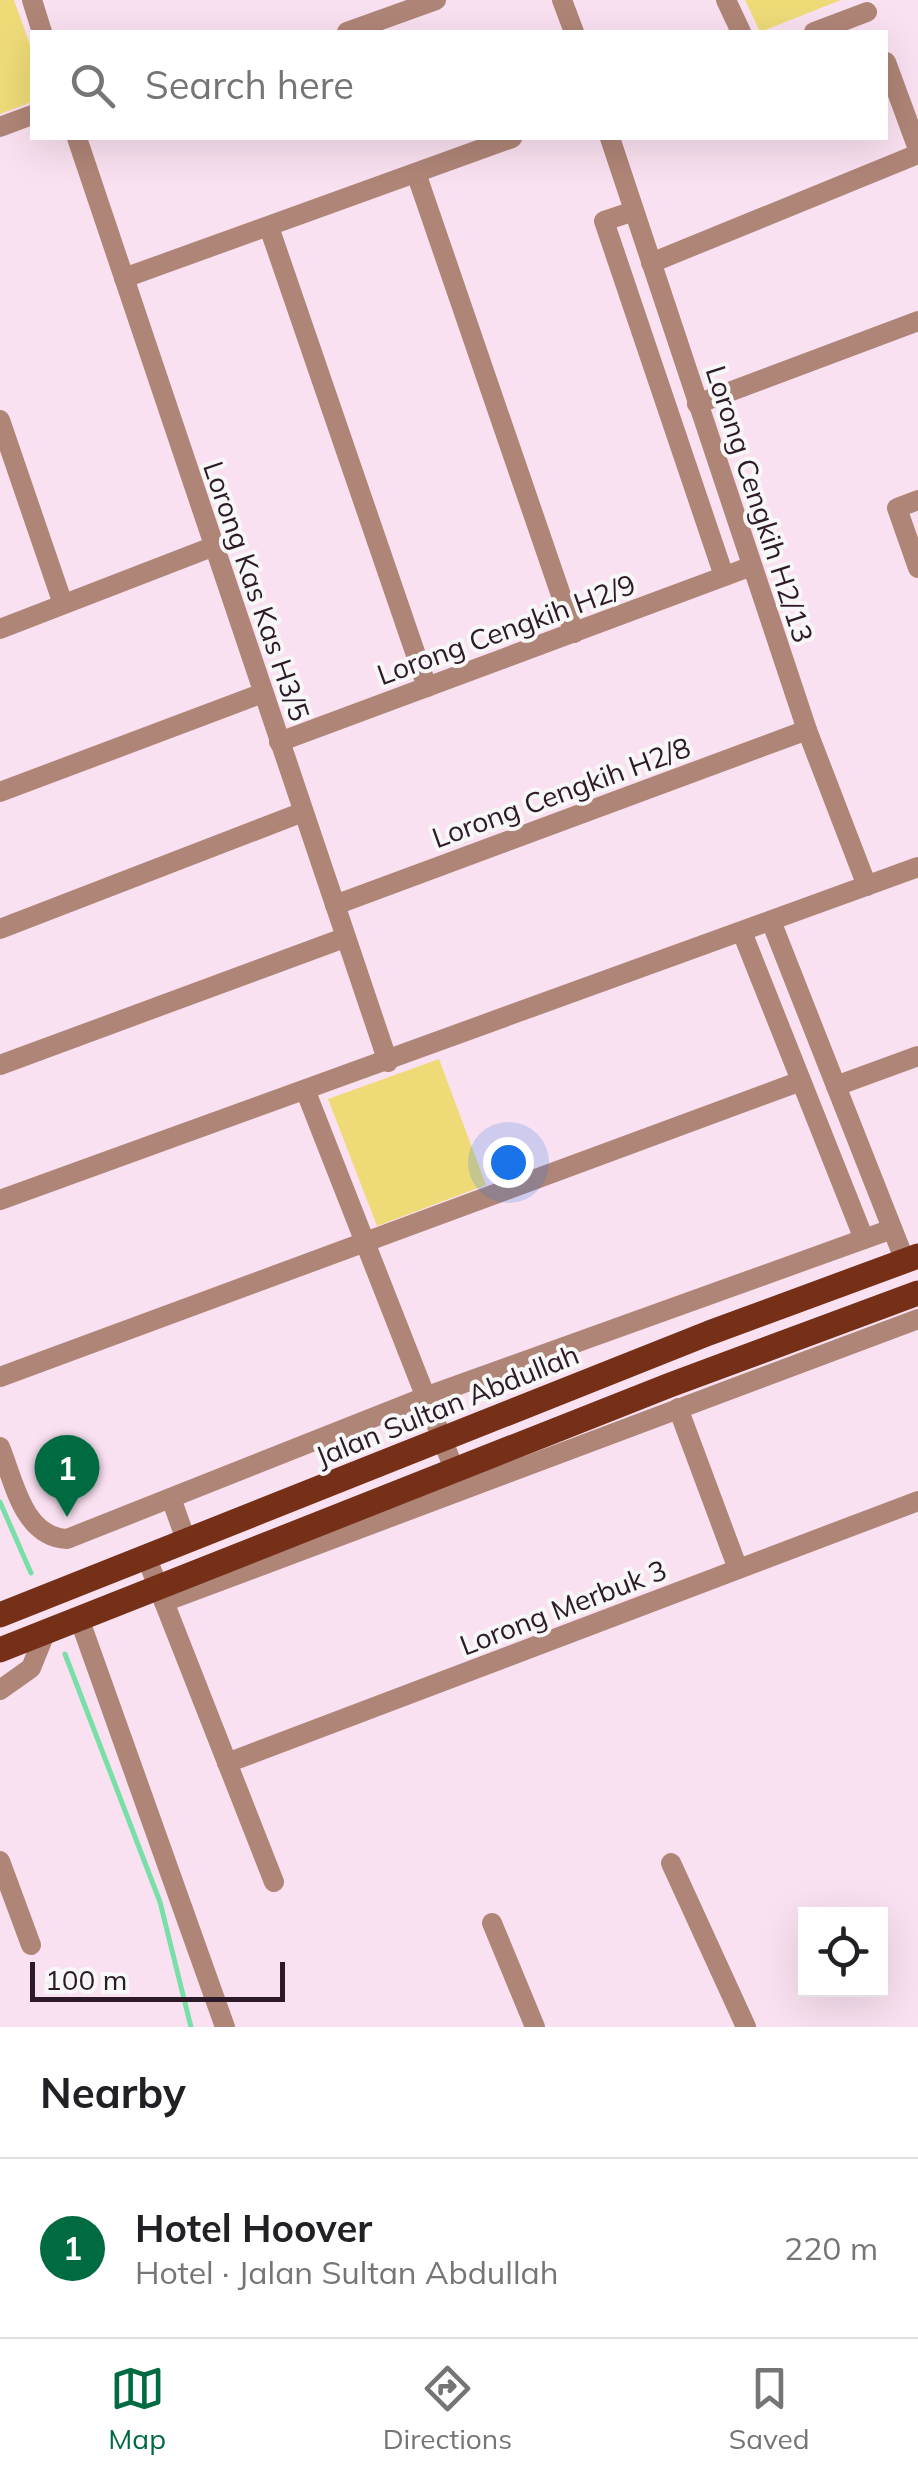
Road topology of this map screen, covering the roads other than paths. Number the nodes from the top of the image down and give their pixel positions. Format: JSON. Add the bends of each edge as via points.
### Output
{"nodes":[{"id":1,"x":32,"y":0,"type":"edge"},
{"id":2,"x":436,"y":0,"type":"edge"},
{"id":3,"x":562,"y":0,"type":"edge"},
{"id":4,"x":726,"y":0,"type":"edge"},
{"id":5,"x":868,"y":15,"type":"edge"},
{"id":6,"x":41,"y":30,"type":"edge"},
{"id":7,"x":354,"y":30,"type":"edge"},
{"id":8,"x":573,"y":30,"type":"edge"},
{"id":9,"x":739,"y":30,"type":"edge"},
{"id":10,"x":820,"y":30,"type":"edge"},
{"id":11,"x":888,"y":68,"type":"edge"},
{"id":12,"x":30,"y":116,"type":"edge"},
{"id":13,"x":0,"y":128,"type":"edge"},
{"id":14,"x":78,"y":140,"type":"edge"},
{"id":15,"x":507,"y":140,"type":"edge"},
{"id":16,"x":611,"y":140,"type":"edge"},
{"id":17,"x":918,"y":152,"type":"edge"},
{"id":18,"x":416,"y":173,"type":"junction"},
{"id":19,"x":634,"y":211,"type":"junction"},
{"id":20,"x":270,"y":227,"type":"junction"},
{"id":21,"x":651,"y":262,"type":"junction"},
{"id":22,"x":124,"y":278,"type":"junction"},
{"id":23,"x":918,"y":321,"type":"edge"},
{"id":24,"x":689,"y":379,"type":"junction"},
{"id":25,"x":660,"y":388,"type":"junction"},
{"id":26,"x":698,"y":404,"type":"junction"},
{"id":27,"x":0,"y":420,"type":"edge"},
{"id":28,"x":918,"y":500,"type":"edge"},
{"id":29,"x":212,"y":547,"type":"junction"},
{"id":30,"x":752,"y":566,"type":"junction"},
{"id":31,"x":918,"y":568,"type":"edge"},
{"id":32,"x":724,"y":576,"type":"junction"},
{"id":33,"x":62,"y":604,"type":"junction"},
{"id":34,"x":0,"y":629,"type":"edge"},
{"id":35,"x":574,"y":633,"type":"junction"},
{"id":36,"x":427,"y":687,"type":"junction"},
{"id":37,"x":263,"y":693,"type":"junction"},
{"id":38,"x":807,"y":730,"type":"junction"},
{"id":39,"x":279,"y":742,"type":"junction"},
{"id":40,"x":0,"y":792,"type":"edge"},
{"id":41,"x":303,"y":812,"type":"junction"},
{"id":42,"x":918,"y":867,"type":"edge"},
{"id":43,"x":867,"y":886,"type":"junction"},
{"id":44,"x":334,"y":905,"type":"junction"},
{"id":45,"x":771,"y":921,"type":"junction"},
{"id":46,"x":0,"y":928,"type":"edge"},
{"id":47,"x":742,"y":932,"type":"junction"},
{"id":48,"x":344,"y":938,"type":"junction"},
{"id":49,"x":918,"y":1056,"type":"edge"},
{"id":50,"x":388,"y":1062,"type":"junction"},
{"id":51,"x":0,"y":1065,"type":"edge"},
{"id":52,"x":800,"y":1081,"type":"junction"},
{"id":53,"x":836,"y":1086,"type":"junction"},
{"id":54,"x":306,"y":1092,"type":"junction"},
{"id":55,"x":0,"y":1200,"type":"edge"},
{"id":56,"x":892,"y":1229,"type":"junction"},
{"id":57,"x":864,"y":1239,"type":"junction"},
{"id":58,"x":364,"y":1243,"type":"junction"},
{"id":59,"x":912,"y":1259,"type":"edge"},
{"id":60,"x":918,"y":1293,"type":"edge"},
{"id":61,"x":695,"y":1300,"type":"junction"},
{"id":62,"x":918,"y":1319,"type":"edge"},
{"id":63,"x":709,"y":1334,"type":"junction"},
{"id":64,"x":0,"y":1377,"type":"edge"},
{"id":65,"x":425,"y":1397,"type":"junction"},
{"id":66,"x":678,"y":1408,"type":"junction"},
{"id":67,"x":441,"y":1440,"type":"junction"},
{"id":68,"x":0,"y":1447,"type":"edge"},
{"id":69,"x":454,"y":1470,"type":"junction"},
{"id":70,"x":171,"y":1498,"type":"junction"},
{"id":71,"x":918,"y":1501,"type":"edge"},
{"id":72,"x":186,"y":1540,"type":"junction"},
{"id":73,"x":146,"y":1556,"type":"junction"},
{"id":74,"x":738,"y":1569,"type":"junction"},
{"id":75,"x":160,"y":1594,"type":"junction"},
{"id":76,"x":0,"y":1615,"type":"edge"},
{"id":77,"x":79,"y":1618,"type":"junction"},
{"id":78,"x":46,"y":1631,"type":"junction"},
{"id":79,"x":0,"y":1650,"type":"edge"},
{"id":80,"x":0,"y":1690,"type":"edge"},
{"id":81,"x":227,"y":1763,"type":"junction"},
{"id":82,"x":671,"y":1864,"type":"dead end"},
{"id":83,"x":2,"y":1869,"type":"edge"},
{"id":84,"x":274,"y":1882,"type":"dead end"},
{"id":85,"x":492,"y":1923,"type":"dead end"},
{"id":86,"x":31,"y":1944,"type":"dead end"},
{"id":87,"x":225,"y":2027,"type":"edge"},
{"id":88,"x":534,"y":2027,"type":"edge"},
{"id":89,"x":746,"y":2027,"type":"edge"}],
"edges":[{"from":1,"to":6,"type":"street"},
{"from":2,"to":7,"type":"street"},
{"from":3,"to":8,"type":"street"},
{"from":4,"to":9,"type":"street"},
{"from":5,"to":10,"type":"street"},
{"from":11,"to":17,"type":"street"},
{"from":12,"to":13,"type":"street"},
{"from":14,"to":22,"type":"street","name":"Lorong Kas Kas H3/5"},
{"from":15,"to":18,"type":"street"},
{"from":16,"to":19,"type":"street","name":"Lorong Cengkih H2/13"},
{"from":17,"to":21,"type":"street"},
{"from":18,"to":20,"type":"street"},
{"from":18,"to":35,"type":"street"},
{"from":19,"to":21,"type":"street","name":"Lorong Cengkih H2/13"},
{"from":19,"to":25,"type":"street","via":[[604,221]]},
{"from":20,"to":22,"type":"street"},
{"from":20,"to":36,"type":"street"},
{"from":21,"to":24,"type":"street","name":"Lorong Cengkih H2/13"},
{"from":22,"to":29,"type":"street","name":"Lorong Kas Kas H3/5"},
{"from":23,"to":26,"type":"street"},
{"from":24,"to":25,"type":"street"},
{"from":24,"to":26,"type":"street","name":"Lorong Cengkih H2/13"},
{"from":25,"to":32,"type":"street"},
{"from":26,"to":30,"type":"street","name":"Lorong Cengkih H2/13"},
{"from":27,"to":33,"type":"street"},
{"from":28,"to":31,"type":"street","via":[[897,508]]},
{"from":29,"to":33,"type":"street"},
{"from":29,"to":37,"type":"street","name":"Lorong Kas Kas H3/5"},
{"from":30,"to":32,"type":"street","name":"Lorong Cengkih H2/9"},
{"from":30,"to":38,"type":"street","name":"Lorong Cengkih H2/13"},
{"from":32,"to":35,"type":"street","name":"Lorong Cengkih H2/9"},
{"from":33,"to":34,"type":"street"},
{"from":35,"to":36,"type":"street","name":"Lorong Cengkih H2/9"},
{"from":36,"to":39,"type":"street","name":"Lorong Cengkih H2/9"},
{"from":37,"to":39,"type":"street","name":"Lorong Kas Kas H3/5"},
{"from":37,"to":40,"type":"street"},
{"from":38,"to":43,"type":"street","name":"Lorong Cengkih H2/13"},
{"from":38,"to":44,"type":"street","name":"Lorong Cengkih H2/8"},
{"from":39,"to":41,"type":"street","name":"Lorong Kas Kas H3/5"},
{"from":41,"to":44,"type":"street","name":"Lorong Kas Kas H3/5"},
{"from":41,"to":46,"type":"street"},
{"from":42,"to":43,"type":"street"},
{"from":43,"to":45,"type":"street"},
{"from":44,"to":48,"type":"street","name":"Lorong Kas Kas H3/5"},
{"from":45,"to":47,"type":"street"},
{"from":45,"to":53,"type":"street"},
{"from":47,"to":50,"type":"street"},
{"from":47,"to":52,"type":"street"},
{"from":48,"to":50,"type":"street","name":"Lorong Kas Kas H3/5"},
{"from":48,"to":51,"type":"street"},
{"from":49,"to":53,"type":"street"},
{"from":50,"to":54,"type":"street"},
{"from":52,"to":57,"type":"street"},
{"from":52,"to":58,"type":"street"},
{"from":53,"to":56,"type":"street"},
{"from":54,"to":55,"type":"street"},
{"from":54,"to":58,"type":"street"},
{"from":56,"to":57,"type":"street"},
{"from":56,"to":59,"type":"street"},
{"from":57,"to":61,"type":"street"},
{"from":58,"to":64,"type":"street"},
{"from":58,"to":65,"type":"street"},
{"from":59,"to":63,"type":"main road","name":"Jalan Sultan Abdullah"},
{"from":60,"to":69,"type":"main road"},
{"from":61,"to":63,"type":"street"},
{"from":61,"to":65,"type":"street"},
{"from":62,"to":66,"type":"street"},
{"from":63,"to":67,"type":"main road","name":"Jalan Sultan Abdullah"},
{"from":65,"to":67,"type":"street"},
{"from":65,"to":70,"type":"street"},
{"from":66,"to":74,"type":"street"},
{"from":66,"to":75,"type":"street"},
{"from":67,"to":69,"type":"street"},
{"from":67,"to":72,"type":"main road","name":"Jalan Sultan Abdullah"},
{"from":68,"to":70,"type":"street","via":[[30,1521],[54,1538],[76,1536]]},
{"from":69,"to":75,"type":"main road"},
{"from":70,"to":72,"type":"street"},
{"from":71,"to":74,"type":"street","name":"Lorong Merbuk 3"},
{"from":72,"to":73,"type":"main road","name":"Jalan Sultan Abdullah"},
{"from":73,"to":75,"type":"street"},
{"from":73,"to":76,"type":"main road","name":"Jalan Sultan Abdullah"},
{"from":74,"to":81,"type":"street","name":"Lorong Merbuk 3"},
{"from":75,"to":77,"type":"main road"},
{"from":75,"to":81,"type":"street"},
{"from":77,"to":78,"type":"main road"},
{"from":77,"to":87,"type":"street"},
{"from":78,"to":79,"type":"main road"},
{"from":78,"to":80,"type":"street","via":[[30,1668]]},
{"from":81,"to":84,"type":"street"},
{"from":82,"to":89,"type":"street"},
{"from":83,"to":86,"type":"street"},
{"from":85,"to":88,"type":"street"}]}
